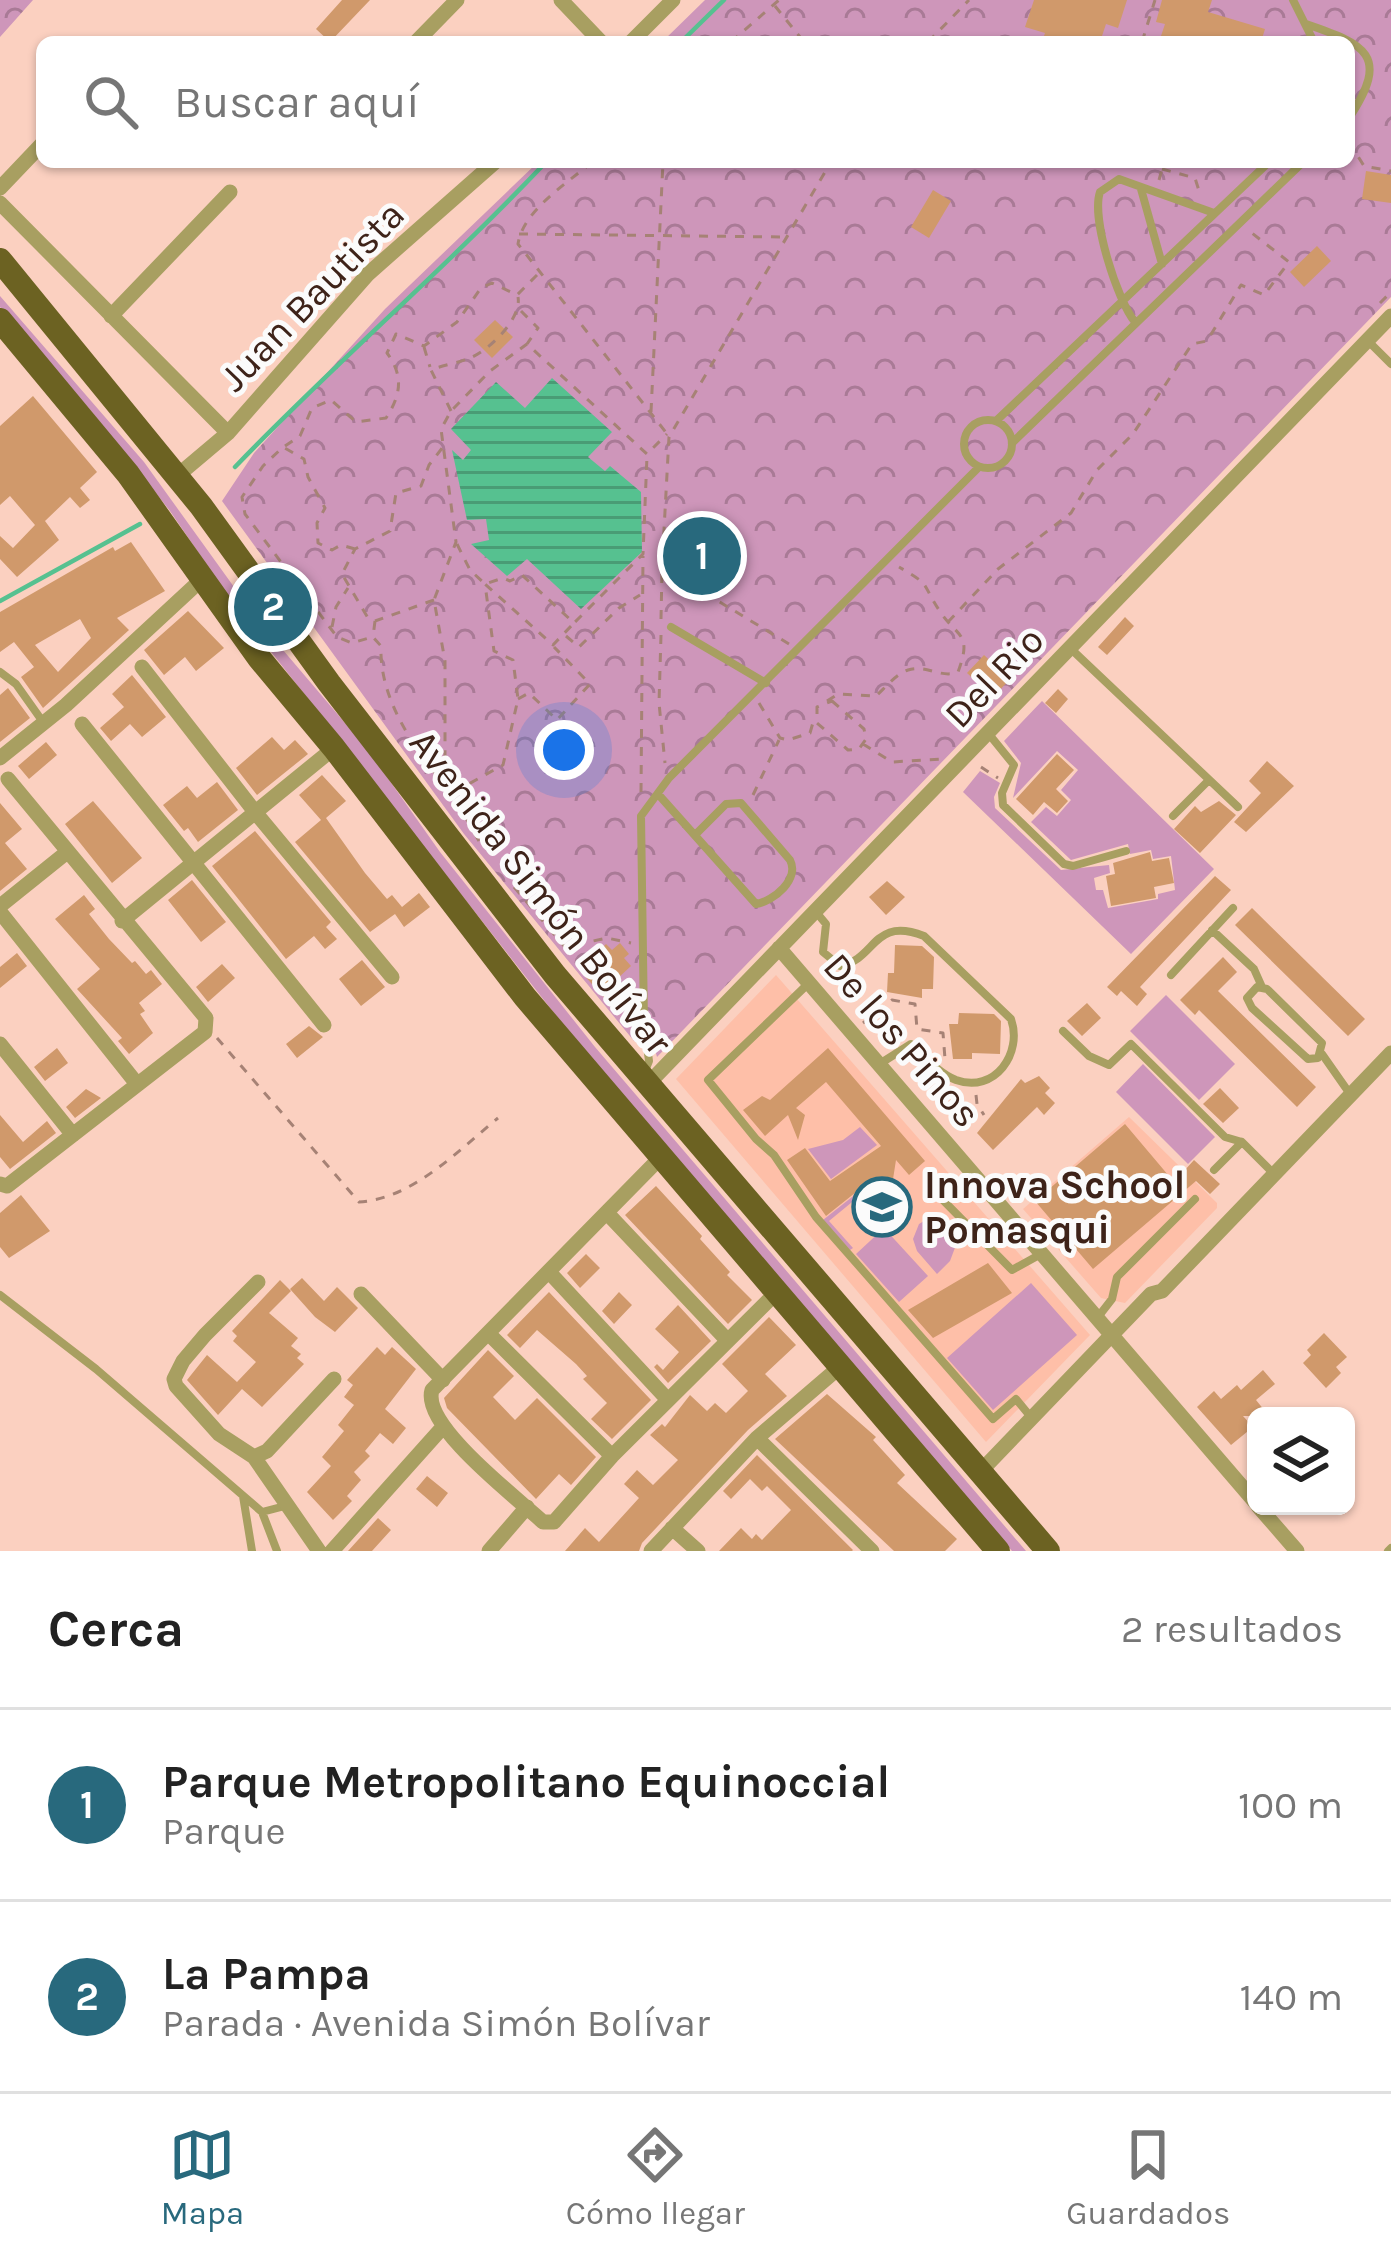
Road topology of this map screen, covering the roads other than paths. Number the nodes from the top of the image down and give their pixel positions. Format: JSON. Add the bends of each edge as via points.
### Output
{"nodes":[{"id":1,"x":457,"y":0,"type":"edge"},
{"id":2,"x":561,"y":0,"type":"edge"},
{"id":3,"x":673,"y":0,"type":"edge"},
{"id":4,"x":1293,"y":0,"type":"edge"},
{"id":5,"x":1306,"y":24,"type":"junction"},
{"id":6,"x":422,"y":36,"type":"edge"},
{"id":7,"x":595,"y":36,"type":"edge"},
{"id":8,"x":637,"y":36,"type":"edge"},
{"id":9,"x":1311,"y":36,"type":"edge"},
{"id":10,"x":1341,"y":36,"type":"edge"},
{"id":11,"x":1355,"y":41,"type":"edge"},
{"id":12,"x":1355,"y":112,"type":"edge"},
{"id":13,"x":36,"y":150,"type":"edge"},
{"id":14,"x":488,"y":168,"type":"edge"},
{"id":15,"x":1263,"y":168,"type":"edge"},
{"id":16,"x":1297,"y":168,"type":"edge"},
{"id":17,"x":0,"y":188,"type":"edge"},
{"id":18,"x":1141,"y":188,"type":"junction"},
{"id":19,"x":230,"y":192,"type":"dead end"},
{"id":20,"x":0,"y":203,"type":"edge"},
{"id":21,"x":1214,"y":213,"type":"junction"},
{"id":22,"x":0,"y":260,"type":"edge"},
{"id":23,"x":1162,"y":264,"type":"junction"},
{"id":24,"x":1121,"y":305,"type":"junction"},
{"id":25,"x":1383,"y":312,"type":"edge"},
{"id":26,"x":111,"y":316,"type":"junction"},
{"id":27,"x":0,"y":320,"type":"edge"},
{"id":28,"x":1135,"y":322,"type":"junction"},
{"id":29,"x":1367,"y":340,"type":"junction"},
{"id":30,"x":1391,"y":364,"type":"edge"},
{"id":31,"x":996,"y":421,"type":"junction"},
{"id":32,"x":228,"y":433,"type":"junction"},
{"id":33,"x":1012,"y":443,"type":"junction"},
{"id":34,"x":979,"y":467,"type":"junction"},
{"id":35,"x":177,"y":476,"type":"junction"},
{"id":36,"x":201,"y":580,"type":"junction"},
{"id":37,"x":671,"y":627,"type":"dead end"},
{"id":38,"x":1069,"y":646,"type":"junction"},
{"id":39,"x":142,"y":667,"type":"dead end"},
{"id":40,"x":0,"y":672,"type":"edge"},
{"id":41,"x":766,"y":683,"type":"junction"},
{"id":42,"x":44,"y":723,"type":"junction"},
{"id":43,"x":82,"y":724,"type":"dead end"},
{"id":44,"x":987,"y":732,"type":"junction"},
{"id":45,"x":334,"y":748,"type":"junction"},
{"id":46,"x":0,"y":758,"type":"edge"},
{"id":47,"x":8,"y":779,"type":"dead end"},
{"id":48,"x":1209,"y":780,"type":"junction"},
{"id":49,"x":657,"y":794,"type":"junction"},
{"id":50,"x":1238,"y":807,"type":"dead end"},
{"id":51,"x":255,"y":812,"type":"junction"},
{"id":52,"x":1172,"y":816,"type":"dead end"},
{"id":53,"x":696,"y":835,"type":"junction"},
{"id":54,"x":1126,"y":851,"type":"dead end"},
{"id":55,"x":66,"y":853,"type":"junction"},
{"id":56,"x":194,"y":862,"type":"junction"},
{"id":57,"x":1233,"y":908,"type":"dead end"},
{"id":58,"x":0,"y":909,"type":"edge"},
{"id":59,"x":814,"y":910,"type":"junction"},
{"id":60,"x":122,"y":920,"type":"junction"},
{"id":61,"x":1212,"y":930,"type":"junction"},
{"id":62,"x":778,"y":948,"type":"junction"},
{"id":63,"x":1171,"y":975,"type":"dead end"},
{"id":64,"x":392,"y":977,"type":"dead end"},
{"id":65,"x":810,"y":982,"type":"junction"},
{"id":66,"x":1262,"y":987,"type":"junction"},
{"id":67,"x":324,"y":1025,"type":"dead end"},
{"id":68,"x":1063,"y":1031,"type":"dead end"},
{"id":69,"x":0,"y":1044,"type":"edge"},
{"id":70,"x":1391,"y":1052,"type":"edge"},
{"id":71,"x":1322,"y":1054,"type":"junction"},
{"id":72,"x":881,"y":1063,"type":"junction"},
{"id":73,"x":643,"y":1081,"type":"junction"},
{"id":74,"x":137,"y":1084,"type":"junction"},
{"id":75,"x":1351,"y":1095,"type":"junction"},
{"id":76,"x":73,"y":1135,"type":"junction"},
{"id":77,"x":1242,"y":1142,"type":"junction"},
{"id":78,"x":659,"y":1159,"type":"junction"},
{"id":79,"x":1214,"y":1170,"type":"dead end"},
{"id":80,"x":1274,"y":1174,"type":"junction"},
{"id":81,"x":1,"y":1186,"type":"edge"},
{"id":82,"x":932,"y":1188,"type":"dead end"},
{"id":83,"x":1195,"y":1199,"type":"dead end"},
{"id":84,"x":608,"y":1213,"type":"junction"},
{"id":85,"x":1043,"y":1254,"type":"junction"},
{"id":86,"x":548,"y":1272,"type":"junction"},
{"id":87,"x":258,"y":1282,"type":"dead end"},
{"id":88,"x":778,"y":1291,"type":"junction"},
{"id":89,"x":0,"y":1294,"type":"edge"},
{"id":90,"x":362,"y":1294,"type":"dead end"},
{"id":91,"x":1097,"y":1318,"type":"junction"},
{"id":92,"x":488,"y":1334,"type":"junction"},
{"id":93,"x":1111,"y":1335,"type":"junction"},
{"id":94,"x":727,"y":1340,"type":"junction"},
{"id":95,"x":842,"y":1365,"type":"junction"},
{"id":96,"x":334,"y":1379,"type":"dead end"},
{"id":97,"x":443,"y":1380,"type":"junction"},
{"id":98,"x":668,"y":1400,"type":"junction"},
{"id":99,"x":1031,"y":1418,"type":"junction"},
{"id":100,"x":442,"y":1428,"type":"junction"},
{"id":101,"x":757,"y":1438,"type":"junction"},
{"id":102,"x":612,"y":1456,"type":"junction"},
{"id":103,"x":254,"y":1457,"type":"junction"},
{"id":104,"x":979,"y":1473,"type":"junction"},
{"id":105,"x":1247,"y":1493,"type":"edge"},
{"id":106,"x":242,"y":1494,"type":"junction"},
{"id":107,"x":527,"y":1507,"type":"junction"},
{"id":108,"x":262,"y":1512,"type":"junction"},
{"id":109,"x":296,"y":1513,"type":"junction"},
{"id":110,"x":1266,"y":1515,"type":"edge"},
{"id":111,"x":672,"y":1528,"type":"junction"},
{"id":112,"x":252,"y":1551,"type":"edge"},
{"id":113,"x":277,"y":1551,"type":"edge"},
{"id":114,"x":319,"y":1551,"type":"edge"},
{"id":115,"x":332,"y":1551,"type":"edge"},
{"id":116,"x":488,"y":1551,"type":"edge"},
{"id":117,"x":651,"y":1551,"type":"edge"},
{"id":118,"x":698,"y":1551,"type":"edge"},
{"id":119,"x":872,"y":1551,"type":"edge"},
{"id":120,"x":998,"y":1551,"type":"edge"},
{"id":121,"x":1048,"y":1551,"type":"edge"},
{"id":122,"x":1297,"y":1551,"type":"edge"}],
"edges":[{"from":1,"to":6,"type":"street"},
{"from":2,"to":7,"type":"street"},
{"from":3,"to":8,"type":"street"},
{"from":4,"to":5,"type":"lane"},
{"from":5,"to":9,"type":"lane"},
{"from":5,"to":10,"type":"lane"},
{"from":11,"to":12,"type":"lane","via":[[1376,52],[1381,70]]},
{"from":13,"to":17,"type":"street"},
{"from":14,"to":32,"type":"street","name":"Juan Bautista","via":[[368,274]]},
{"from":15,"to":21,"type":"lane"},
{"from":16,"to":28,"type":"lane"},
{"from":18,"to":21,"type":"lane"},
{"from":18,"to":23,"type":"lane"},
{"from":18,"to":24,"type":"lane","via":[[1113,181],[1097,200]]},
{"from":19,"to":26,"type":"street"},
{"from":20,"to":26,"type":"street"},
{"from":21,"to":23,"type":"lane"},
{"from":22,"to":35,"type":"highway","name":"Avenida Simón Bolívar"},
{"from":23,"to":24,"type":"lane"},
{"from":24,"to":28,"type":"lane"},
{"from":24,"to":31,"type":"lane"},
{"from":25,"to":29,"type":"street","name":"Del Rio"},
{"from":26,"to":32,"type":"street"},
{"from":27,"to":36,"type":"highway","name":"Avenida Simón Bolívar","via":[[128,474]]},
{"from":28,"to":33,"type":"lane"},
{"from":29,"to":30,"type":"lane"},
{"from":29,"to":38,"type":"street","name":"Del Rio"},
{"from":31,"to":33,"type":"lane"},
{"from":31,"to":34,"type":"lane","via":[[977,421],[964,435],[965,454]]},
{"from":32,"to":35,"type":"street","name":"Juan Bautista"},
{"from":33,"to":34,"type":"lane","via":[[1006,461]]},
{"from":34,"to":41,"type":"lane"},
{"from":35,"to":73,"type":"highway","name":"Avenida Simón Bolívar"},
{"from":36,"to":42,"type":"street"},
{"from":36,"to":45,"type":"highway","name":"Avenida Simón Bolívar"},
{"from":37,"to":41,"type":"lane"},
{"from":38,"to":44,"type":"street","name":"Del Rio"},
{"from":38,"to":48,"type":"lane"},
{"from":39,"to":51,"type":"street"},
{"from":40,"to":42,"type":"lane"},
{"from":41,"to":49,"type":"lane"},
{"from":42,"to":46,"type":"street"},
{"from":43,"to":56,"type":"street"},
{"from":44,"to":54,"type":"lane","via":[[1015,765],[1003,805],[1064,864]]},
{"from":44,"to":59,"type":"street","name":"Del Rio"},
{"from":45,"to":51,"type":"street"},
{"from":45,"to":78,"type":"highway","name":"Avenida Simón Bolívar"},
{"from":47,"to":55,"type":"street"},
{"from":48,"to":50,"type":"lane"},
{"from":48,"to":52,"type":"lane"},
{"from":49,"to":53,"type":"lane"},
{"from":49,"to":73,"type":"lane","via":[[641,815],[649,1061]]},
{"from":51,"to":56,"type":"street"},
{"from":51,"to":64,"type":"street"},
{"from":53,"to":53,"type":"lane","via":[[747,898],[764,903],[793,878],[795,868],[741,802],[726,804]]},
{"from":55,"to":58,"type":"street"},
{"from":55,"to":60,"type":"street"},
{"from":56,"to":60,"type":"street"},
{"from":56,"to":67,"type":"street"},
{"from":57,"to":61,"type":"lane"},
{"from":58,"to":74,"type":"street"},
{"from":59,"to":62,"type":"street","name":"Del Rio"},
{"from":59,"to":72,"type":"lane","via":[[826,925],[823,952],[840,966],[877,937],[909,931],[936,946],[1011,1019],[1017,1036],[994,1076],[975,1082],[940,1071],[911,1044]]},
{"from":60,"to":74,"type":"street","via":[[207,1026]]},
{"from":61,"to":63,"type":"lane"},
{"from":61,"to":66,"type":"lane"},
{"from":62,"to":65,"type":"street","name":"De los Pinos"},
{"from":62,"to":73,"type":"street","name":"Del Rio"},
{"from":65,"to":72,"type":"street","name":"De los Pinos"},
{"from":65,"to":99,"type":"lane","via":[[708,1079],[993,1419],[1016,1399]]},
{"from":66,"to":71,"type":"lane","via":[[1322,1043]]},
{"from":66,"to":71,"type":"lane","via":[[1249,993],[1252,1007],[1308,1060]]},
{"from":68,"to":77,"type":"lane","via":[[1109,1065],[1131,1044],[1225,1137]]},
{"from":69,"to":76,"type":"street"},
{"from":70,"to":75,"type":"street"},
{"from":71,"to":75,"type":"lane"},
{"from":72,"to":85,"type":"street","name":"De los Pinos"},
{"from":73,"to":104,"type":"highway","name":"Avenida Simón Bolívar"},
{"from":74,"to":76,"type":"street"},
{"from":75,"to":80,"type":"street"},
{"from":76,"to":81,"type":"street"},
{"from":77,"to":79,"type":"lane"},
{"from":77,"to":80,"type":"lane"},
{"from":78,"to":84,"type":"street"},
{"from":78,"to":88,"type":"highway","name":"Avenida Simón Bolívar"},
{"from":80,"to":93,"type":"street"},
{"from":82,"to":85,"type":"lane","via":[[1012,1270]]},
{"from":83,"to":91,"type":"lane","via":[[1117,1277]]},
{"from":84,"to":86,"type":"street"},
{"from":84,"to":94,"type":"street"},
{"from":85,"to":91,"type":"street","name":"De los Pinos"},
{"from":86,"to":92,"type":"street"},
{"from":86,"to":98,"type":"street"},
{"from":87,"to":103,"type":"street","via":[[174,1379],[219,1434]]},
{"from":88,"to":94,"type":"street"},
{"from":88,"to":95,"type":"highway","name":"Avenida Simón Bolívar"},
{"from":89,"to":106,"type":"lane"},
{"from":90,"to":97,"type":"street"},
{"from":91,"to":93,"type":"street","name":"De los Pinos"},
{"from":92,"to":97,"type":"street"},
{"from":92,"to":102,"type":"street"},
{"from":93,"to":99,"type":"street"},
{"from":93,"to":105,"type":"street","name":"De los Pinos"},
{"from":94,"to":98,"type":"street"},
{"from":95,"to":101,"type":"street"},
{"from":95,"to":120,"type":"highway","name":"Avenida Simón Bolívar"},
{"from":96,"to":103,"type":"street"},
{"from":97,"to":100,"type":"street","via":[[429,1397]]},
{"from":98,"to":102,"type":"street"},
{"from":99,"to":104,"type":"street"},
{"from":100,"to":107,"type":"street"},
{"from":100,"to":115,"type":"street"},
{"from":101,"to":111,"type":"street"},
{"from":101,"to":119,"type":"street"},
{"from":102,"to":107,"type":"street","via":[[554,1522]]},
{"from":103,"to":109,"type":"street"},
{"from":104,"to":121,"type":"highway","name":"Avenida Simón Bolívar"},
{"from":106,"to":108,"type":"lane"},
{"from":106,"to":112,"type":"lane"},
{"from":107,"to":116,"type":"street"},
{"from":108,"to":109,"type":"lane","via":[[286,1506]]},
{"from":108,"to":113,"type":"lane"},
{"from":109,"to":114,"type":"street"},
{"from":110,"to":122,"type":"street","name":"De los Pinos"},
{"from":111,"to":117,"type":"street"},
{"from":111,"to":118,"type":"street"}]}
